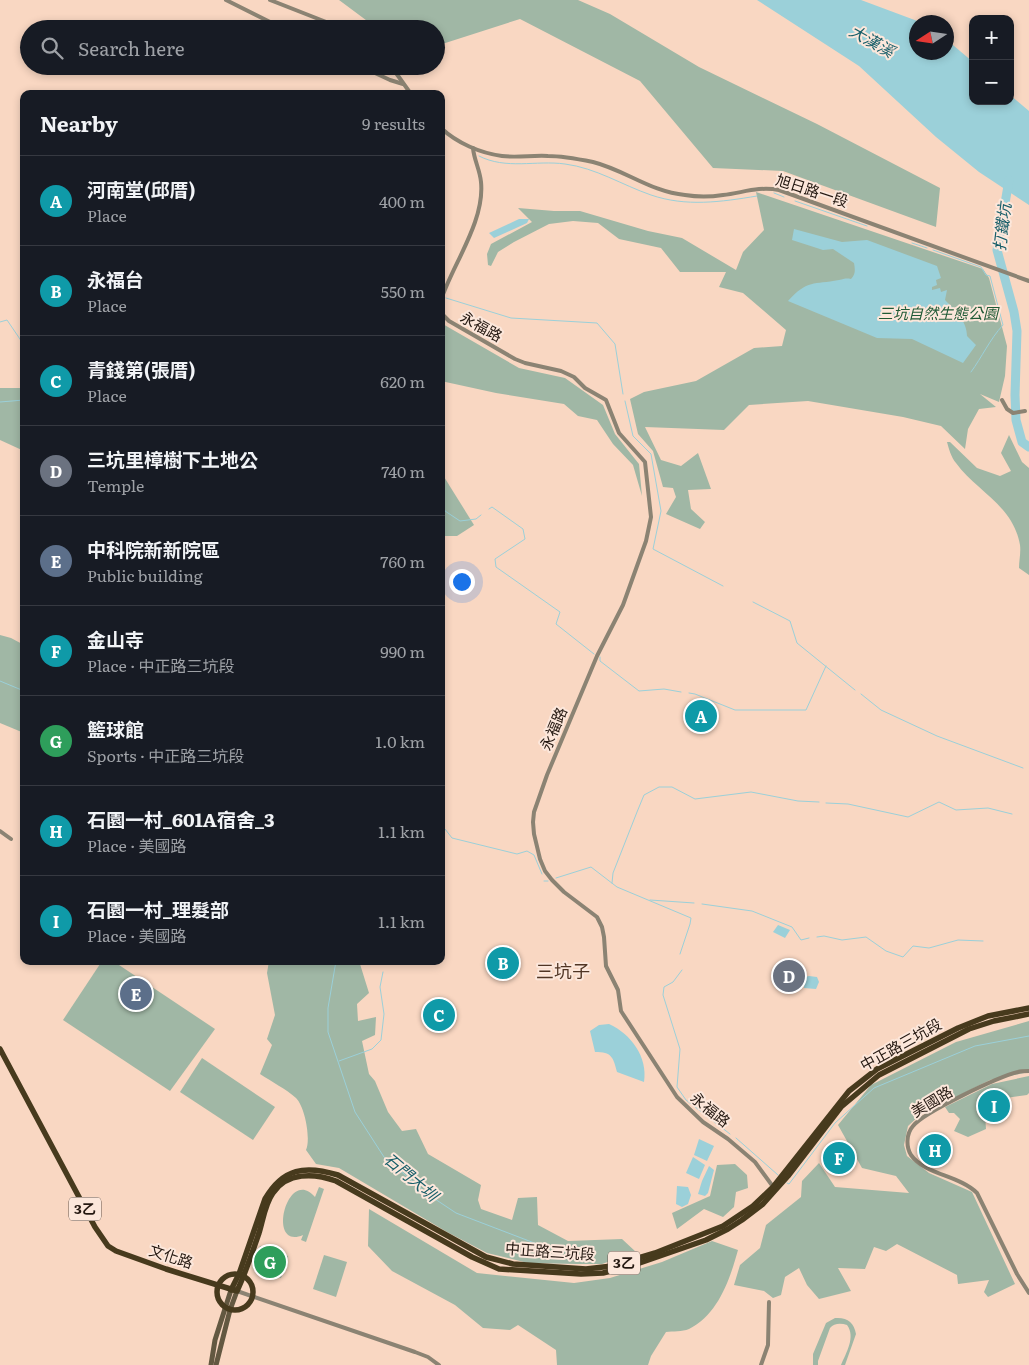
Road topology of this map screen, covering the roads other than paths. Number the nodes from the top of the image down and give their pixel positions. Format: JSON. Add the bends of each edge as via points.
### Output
{"nodes":[{"id":1,"x":226,"y":0,"type":"edge"},
{"id":2,"x":270,"y":0,"type":"edge"},
{"id":3,"x":266,"y":20,"type":"edge"},
{"id":4,"x":321,"y":20,"type":"edge"},
{"id":5,"x":379,"y":75,"type":"edge"},
{"id":6,"x":396,"y":75,"type":"edge"},
{"id":7,"x":402,"y":84,"type":"junction"},
{"id":8,"x":407,"y":90,"type":"edge"},
{"id":9,"x":445,"y":131,"type":"edge"},
{"id":10,"x":473,"y":148,"type":"junction"},
{"id":11,"x":1029,"y":281,"type":"edge"},
{"id":12,"x":445,"y":291,"type":"edge"},
{"id":13,"x":445,"y":318,"type":"edge"},
{"id":14,"x":1002,"y":400,"type":"dead end"},
{"id":15,"x":1025,"y":411,"type":"dead end"},
{"id":16,"x":0,"y":831,"type":"edge"},
{"id":17,"x":11,"y":839,"type":"dead end"},
{"id":18,"x":1029,"y":1008,"type":"edge"},
{"id":19,"x":1029,"y":1014,"type":"edge"},
{"id":20,"x":0,"y":1049,"type":"edge"},
{"id":21,"x":1029,"y":1071,"type":"edge"},
{"id":22,"x":774,"y":1188,"type":"junction"},
{"id":23,"x":242,"y":1275,"type":"junction"},
{"id":24,"x":217,"y":1286,"type":"junction"},
{"id":25,"x":234,"y":1291,"type":"junction"},
{"id":26,"x":1029,"y":1293,"type":"edge"},
{"id":27,"x":253,"y":1297,"type":"junction"},
{"id":28,"x":769,"y":1302,"type":"dead end"},
{"id":29,"x":227,"y":1309,"type":"junction"},
{"id":30,"x":210,"y":1365,"type":"edge"},
{"id":31,"x":216,"y":1365,"type":"edge"},
{"id":32,"x":439,"y":1365,"type":"edge"},
{"id":33,"x":761,"y":1365,"type":"edge"}],
"edges":[{"from":1,"to":3,"type":"street"},
{"from":2,"to":4,"type":"street"},
{"from":5,"to":7,"type":"street"},
{"from":6,"to":7,"type":"street"},
{"from":7,"to":8,"type":"street"},
{"from":9,"to":10,"type":"street","name":"旭日路一段"},
{"from":10,"to":11,"type":"street","name":"旭日路一段","via":[[502,156],[579,159],[610,168],[653,188],[684,195],[723,195],[754,188],[779,190]]},
{"from":10,"to":12,"type":"street","via":[[481,182],[478,212]]},
{"from":13,"to":22,"type":"street","name":"永福路","via":[[515,359],[574,377],[585,388],[606,400],[619,433],[645,462],[651,517],[646,541],[623,605],[597,656],[547,775],[534,812],[534,834],[545,870],[564,892],[597,917],[602,927],[606,966],[618,990],[621,1011],[644,1048],[684,1106],[755,1162]]},
{"from":14,"to":15,"type":"street","via":[[1012,413]]},
{"from":16,"to":17,"type":"street"},
{"from":18,"to":22,"type":"main road","name":"中正路三坑段","number":"3乙","via":[[988,1016],[958,1028],[878,1070],[849,1091]]},
{"from":19,"to":22,"type":"main road","name":"中正路三坑段","number":"3乙","via":[[969,1030],[879,1075],[841,1107],[788,1176]]},
{"from":20,"to":24,"type":"main road","name":"文化路","number":"3乙","via":[[108,1246],[129,1257]]},
{"from":21,"to":26,"type":"street","name":"美國路","via":[[994,1082],[924,1116],[912,1127],[907,1147],[915,1160],[927,1168],[971,1187]]},
{"from":22,"to":23,"type":"main road","name":"中正路三坑段","number":"3乙","via":[[763,1204],[728,1230],[706,1240],[631,1266],[581,1274],[499,1269],[336,1181],[320,1175],[295,1177],[273,1192]]},
{"from":23,"to":24,"type":"main road","via":[[231,1274]]},
{"from":23,"to":25,"type":"main road","name":"中正路三坑段","number":"3乙"},
{"from":23,"to":27,"type":"main road","via":[[253,1288]]},
{"from":24,"to":25,"type":"main road","name":"文化路","number":"3乙"},
{"from":24,"to":29,"type":"main road","via":[[218,1299]]},
{"from":25,"to":27,"type":"street","name":"文化路"},
{"from":25,"to":29,"type":"main road"},
{"from":27,"to":29,"type":"main road","via":[[242,1309]]},
{"from":27,"to":32,"type":"street","name":"文化路","via":[[415,1352]]},
{"from":28,"to":33,"type":"street","via":[[768,1345]]},
{"from":29,"to":30,"type":"main road"},
{"from":29,"to":31,"type":"main road"}]}
